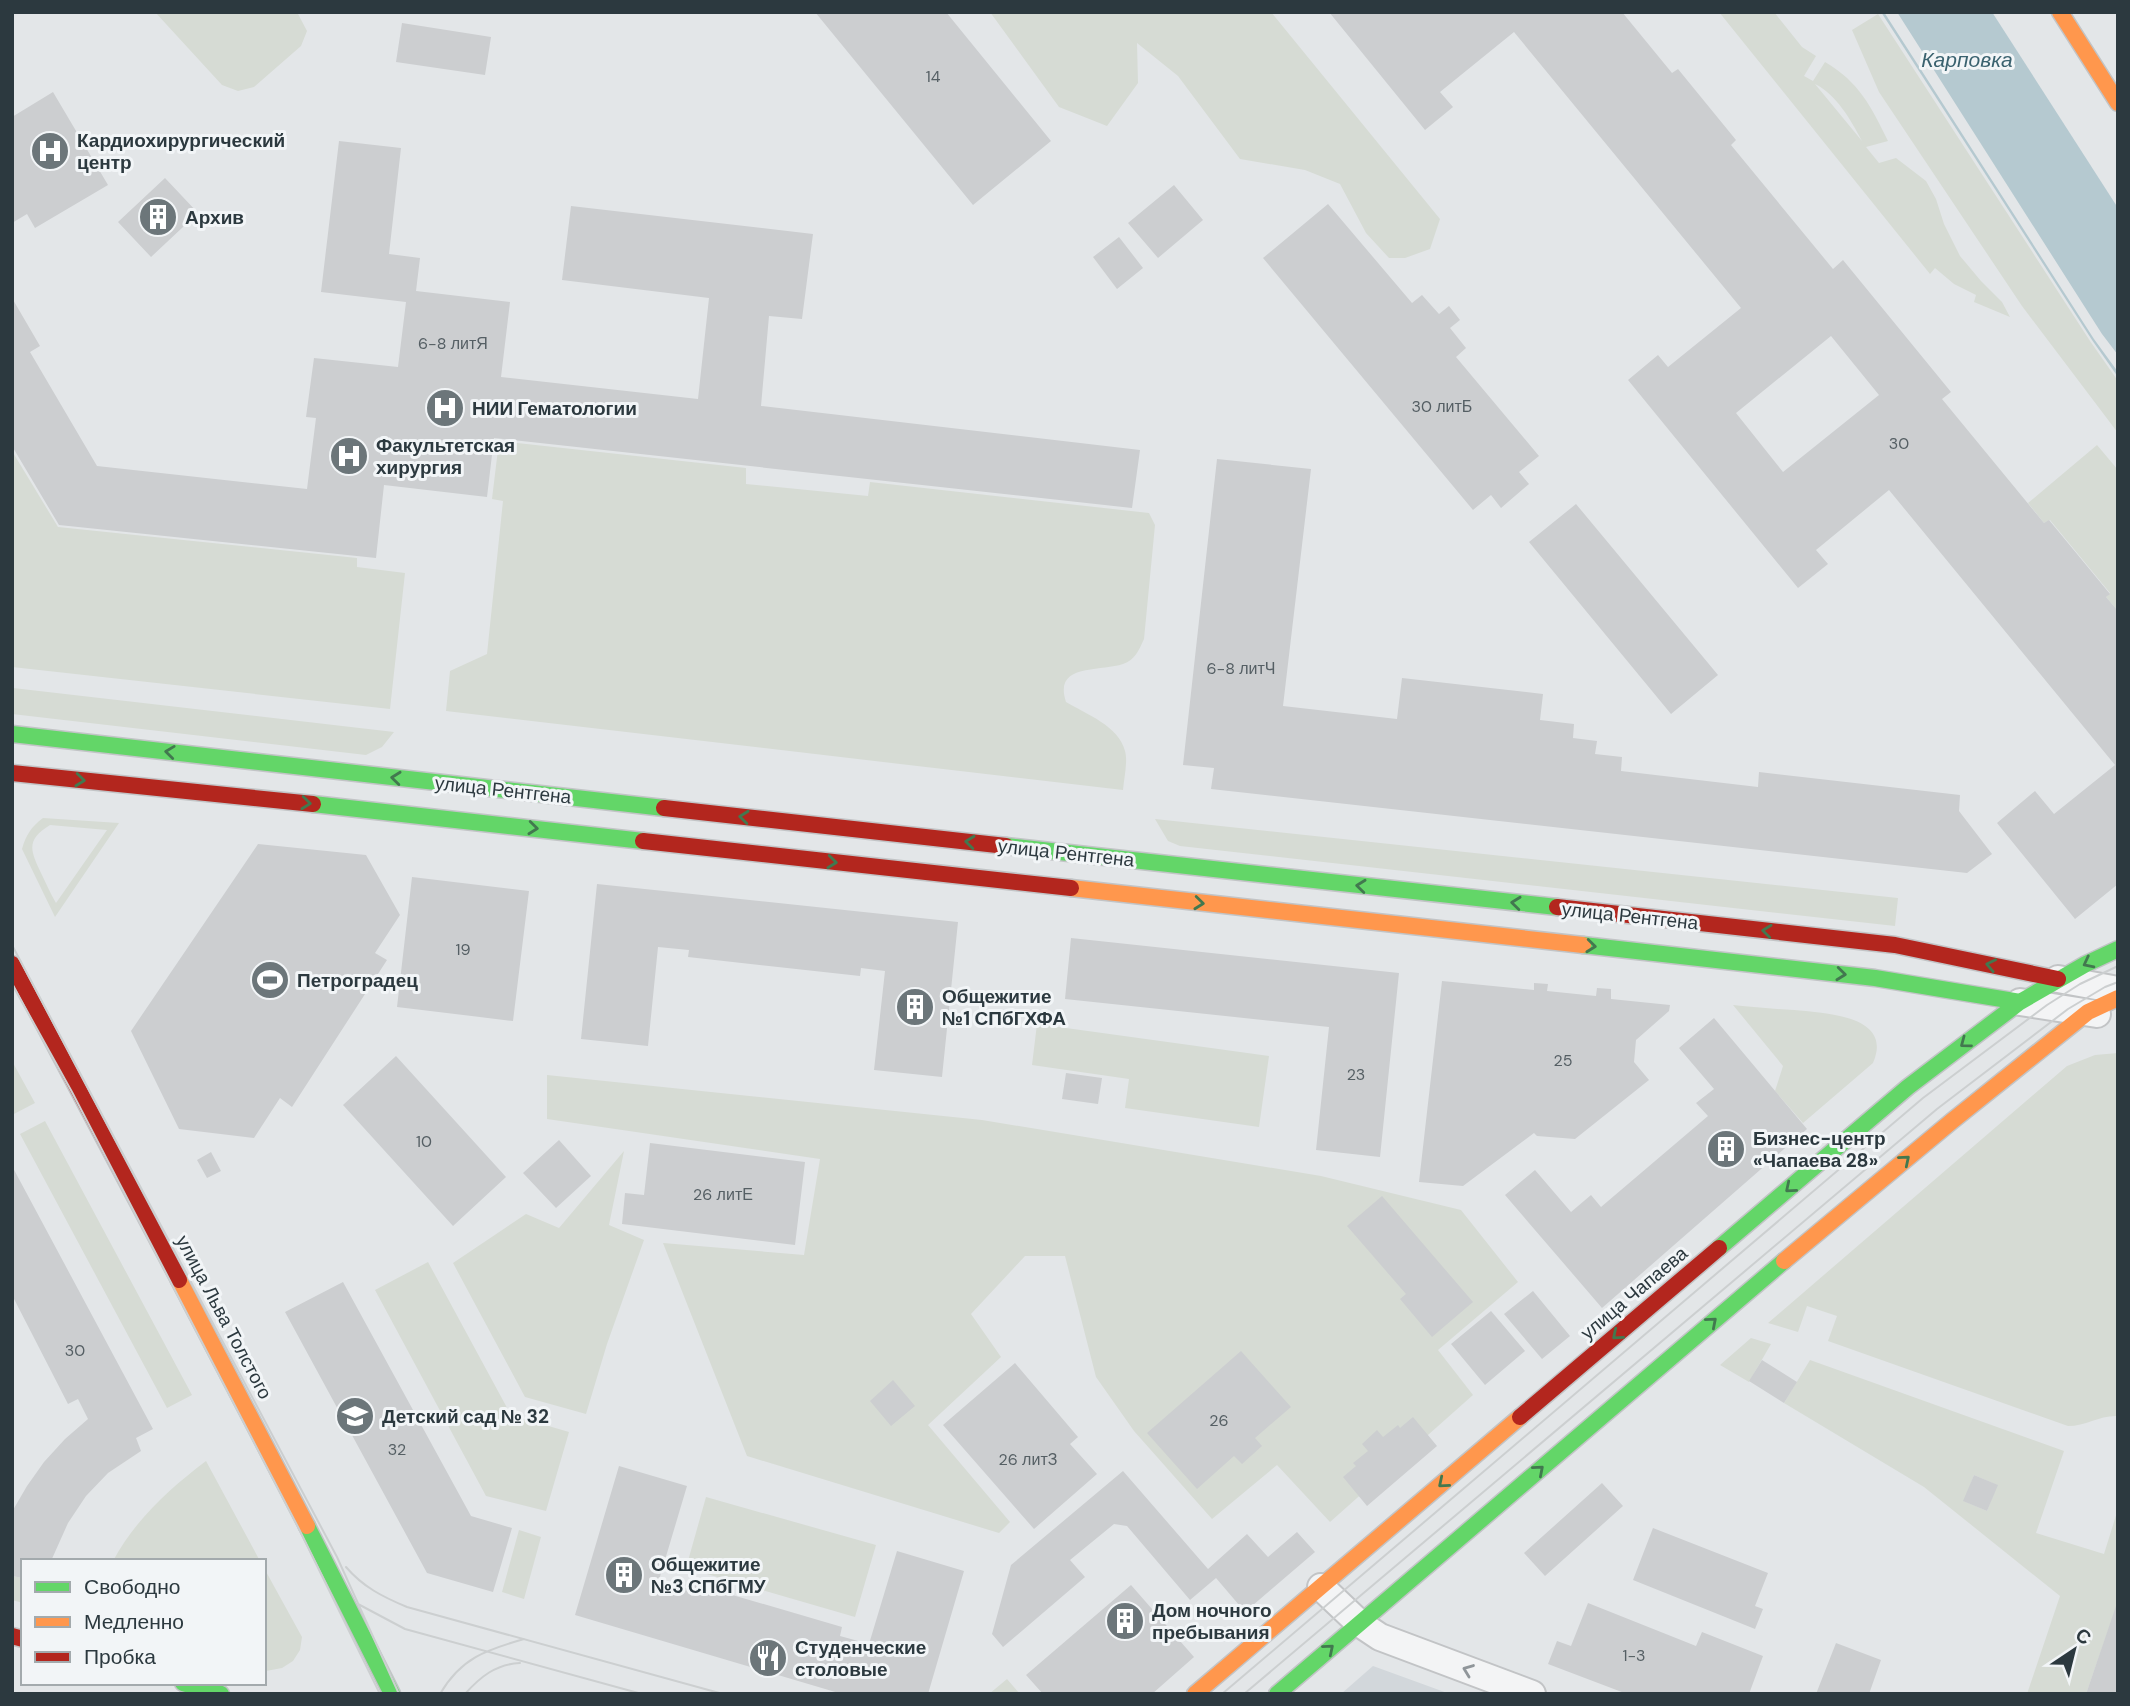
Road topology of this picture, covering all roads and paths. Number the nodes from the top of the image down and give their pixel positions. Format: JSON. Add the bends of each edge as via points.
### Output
{"nodes":[{"id":1,"x":2060,"y":12,"type":"edge"},
{"id":2,"x":2118,"y":103,"type":"edge"},
{"id":3,"x":12,"y":734,"type":"edge"},
{"id":4,"x":12,"y":773,"type":"edge"},
{"id":5,"x":2118,"y":949,"type":"edge"},
{"id":6,"x":12,"y":964,"type":"edge"},
{"id":7,"x":2058,"y":979,"type":"junction"},
{"id":8,"x":2118,"y":990,"type":"edge"},
{"id":9,"x":2118,"y":998,"type":"edge"},
{"id":10,"x":2020,"y":1002,"type":"junction"},
{"id":11,"x":2088,"y":1012,"type":"junction"},
{"id":12,"x":2118,"y":1018,"type":"edge"},
{"id":13,"x":1321,"y":1587,"type":"junction"},
{"id":14,"x":1359,"y":1623,"type":"junction"},
{"id":15,"x":190,"y":1685,"type":"edge"},
{"id":16,"x":221,"y":1694,"type":"edge"},
{"id":17,"x":392,"y":1694,"type":"edge"},
{"id":18,"x":1195,"y":1694,"type":"edge"},
{"id":19,"x":1277,"y":1694,"type":"edge"},
{"id":20,"x":1532,"y":1694,"type":"edge"}],
"edges":[{"from":1,"to":2,"type":"street"},
{"from":7,"to":3,"type":"street","name":"улица Рентгена","one_way":true,"via":[[1895,945]]},
{"from":4,"to":10,"type":"street","name":"улица Рентгена","one_way":true,"via":[[1875,978]]},
{"from":5,"to":7,"type":"street","name":"улица Чапаева","one_way":true},
{"from":6,"to":17,"type":"street","name":"улица Льва Толстого","via":[[250,1413]]},
{"from":7,"to":8,"type":"street","name":"улица Рентгена"},
{"from":7,"to":10,"type":"street","name":"улица Чапаева"},
{"from":9,"to":11,"type":"street"},
{"from":10,"to":11,"type":"street","name":"улица Рентгена"},
{"from":10,"to":13,"type":"street","name":"улица Чапаева","one_way":true,"via":[[1908,1087]]},
{"from":11,"to":12,"type":"street","name":"улица Рентгена"},
{"from":14,"to":11,"type":"street","one_way":true,"via":[[1782,1262]]},
{"from":13,"to":14,"type":"street"},
{"from":13,"to":18,"type":"street","name":"улица Чапаева"},
{"from":19,"to":14,"type":"street","one_way":true},
{"from":20,"to":14,"type":"street","one_way":true,"via":[[1380,1637]]},
{"from":15,"to":16,"type":"street"}]}
